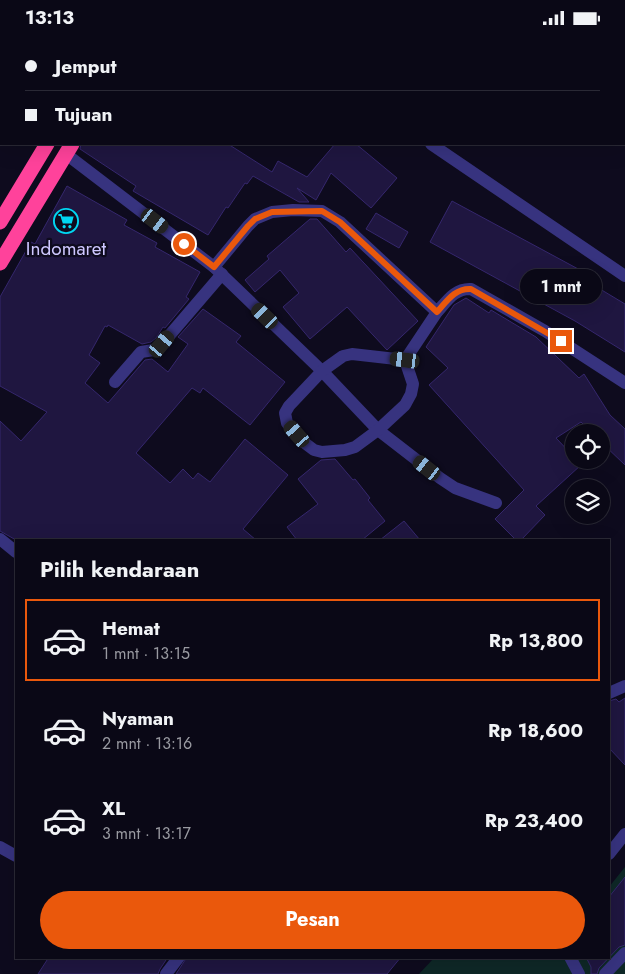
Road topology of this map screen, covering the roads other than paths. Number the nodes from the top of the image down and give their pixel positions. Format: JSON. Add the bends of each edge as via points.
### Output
{"nodes":[{"id":1,"x":46,"y":145,"type":"edge"},
{"id":2,"x":432,"y":145,"type":"edge"},
{"id":3,"x":69,"y":149,"type":"edge"},
{"id":4,"x":0,"y":222,"type":"edge"},
{"id":5,"x":0,"y":263,"type":"edge"},
{"id":6,"x":218,"y":271,"type":"junction"},
{"id":7,"x":625,"y":276,"type":"edge"},
{"id":8,"x":437,"y":312,"type":"junction"},
{"id":9,"x":405,"y":360,"type":"junction"},
{"id":10,"x":322,"y":371,"type":"junction"},
{"id":11,"x":115,"y":382,"type":"dead end"},
{"id":12,"x":625,"y":383,"type":"edge"},
{"id":13,"x":378,"y":430,"type":"junction"},
{"id":14,"x":496,"y":503,"type":"dead end"},
{"id":15,"x":0,"y":539,"type":"edge"},
{"id":16,"x":15,"y":551,"type":"edge"},
{"id":17,"x":625,"y":686,"type":"edge"},
{"id":18,"x":610,"y":693,"type":"edge"},
{"id":19,"x":625,"y":834,"type":"edge"},
{"id":20,"x":0,"y":847,"type":"edge"},
{"id":21,"x":610,"y":852,"type":"edge"},
{"id":22,"x":15,"y":855,"type":"edge"},
{"id":23,"x":625,"y":953,"type":"edge"},
{"id":24,"x":177,"y":959,"type":"edge"},
{"id":25,"x":571,"y":959,"type":"edge"},
{"id":26,"x":166,"y":974,"type":"edge"},
{"id":27,"x":579,"y":974,"type":"edge"},
{"id":28,"x":605,"y":974,"type":"edge"}],
"edges":[{"from":1,"to":4,"type":"highway"},
{"from":2,"to":7,"type":"street"},
{"from":3,"to":5,"type":"highway"},
{"from":3,"to":6,"type":"street"},
{"from":6,"to":8,"type":"street","via":[[255,219],[272,212],[322,211],[340,222]]},
{"from":6,"to":10,"type":"street"},
{"from":6,"to":11,"type":"street","via":[[162,344],[154,350],[141,352]]},
{"from":8,"to":9,"type":"street"},
{"from":8,"to":12,"type":"street","via":[[457,291],[471,289],[546,331]]},
{"from":9,"to":10,"type":"street","via":[[348,354]]},
{"from":9,"to":13,"type":"street","via":[[413,384],[411,394],[405,405]]},
{"from":10,"to":13,"type":"street"},
{"from":10,"to":13,"type":"street","via":[[285,413],[287,423],[306,445],[322,452],[345,450],[364,442]]},
{"from":13,"to":14,"type":"street","via":[[455,488]]},
{"from":15,"to":16,"type":"street"},
{"from":17,"to":18,"type":"street"},
{"from":19,"to":21,"type":"street"},
{"from":20,"to":22,"type":"street"},
{"from":23,"to":28,"type":"street"},
{"from":24,"to":26,"type":"street"},
{"from":25,"to":27,"type":"street"}]}
